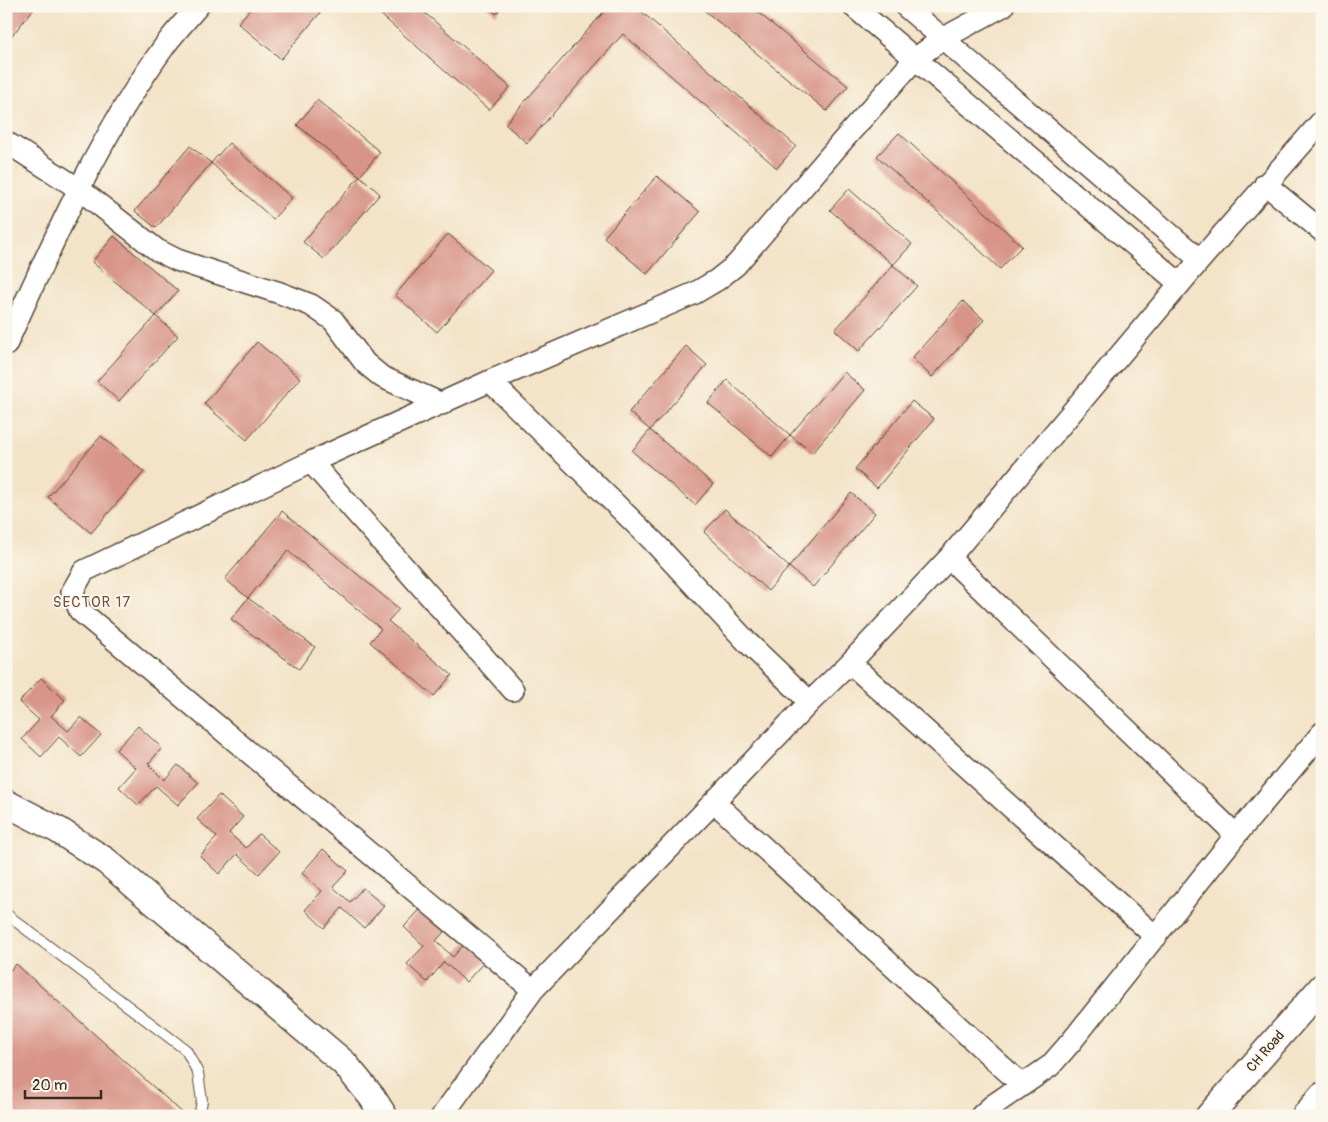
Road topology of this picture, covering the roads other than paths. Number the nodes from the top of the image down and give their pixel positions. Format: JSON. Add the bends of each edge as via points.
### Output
{"nodes":[{"id":1,"x":198,"y":6,"type":"edge"},
{"id":2,"x":853,"y":6,"type":"edge"},
{"id":3,"x":905,"y":6,"type":"edge"},
{"id":4,"x":1003,"y":6,"type":"edge"},
{"id":5,"x":942,"y":39,"type":"junction"},
{"id":6,"x":915,"y":59,"type":"junction"},
{"id":7,"x":1322,"y":121,"type":"edge"},
{"id":8,"x":6,"y":142,"type":"edge"},
{"id":9,"x":1265,"y":184,"type":"junction"},
{"id":10,"x":79,"y":189,"type":"junction"},
{"id":11,"x":1322,"y":231,"type":"edge"},
{"id":12,"x":1200,"y":260,"type":"junction"},
{"id":13,"x":1180,"y":284,"type":"junction"},
{"id":14,"x":6,"y":345,"type":"edge"},
{"id":15,"x":490,"y":381,"type":"junction"},
{"id":16,"x":442,"y":404,"type":"junction"},
{"id":17,"x":311,"y":462,"type":"junction"},
{"id":18,"x":948,"y":558,"type":"junction"},
{"id":19,"x":850,"y":663,"type":"junction"},
{"id":20,"x":513,"y":690,"type":"dead end"},
{"id":21,"x":810,"y":702,"type":"junction"},
{"id":22,"x":1322,"y":733,"type":"edge"},
{"id":23,"x":714,"y":802,"type":"junction"},
{"id":24,"x":6,"y":803,"type":"edge"},
{"id":25,"x":1236,"y":835,"type":"junction"},
{"id":26,"x":6,"y":914,"type":"edge"},
{"id":27,"x":1156,"y":938,"type":"junction"},
{"id":28,"x":1322,"y":987,"type":"edge"},
{"id":29,"x":534,"y":990,"type":"junction"},
{"id":30,"x":1022,"y":1085,"type":"junction"},
{"id":31,"x":1322,"y":1096,"type":"edge"},
{"id":32,"x":199,"y":1116,"type":"edge"},
{"id":33,"x":384,"y":1116,"type":"edge"},
{"id":34,"x":442,"y":1116,"type":"edge"},
{"id":35,"x":981,"y":1116,"type":"edge"},
{"id":36,"x":1209,"y":1116,"type":"edge"},
{"id":37,"x":1305,"y":1116,"type":"edge"}],
"edges":[{"from":1,"to":10,"type":"street","via":[[167,43],[126,104]]},
{"from":2,"to":6,"type":"street"},
{"from":3,"to":5,"type":"street"},
{"from":4,"to":5,"type":"street"},
{"from":5,"to":6,"type":"street"},
{"from":5,"to":12,"type":"street"},
{"from":6,"to":13,"type":"street"},
{"from":6,"to":15,"type":"street","via":[[736,265],[717,280],[695,293]]},
{"from":7,"to":9,"type":"street"},
{"from":8,"to":10,"type":"street"},
{"from":9,"to":11,"type":"street"},
{"from":9,"to":12,"type":"street"},
{"from":10,"to":14,"type":"street"},
{"from":10,"to":16,"type":"street","via":[[157,250],[177,260],[310,305],[333,320],[365,363],[382,377]]},
{"from":12,"to":13,"type":"street"},
{"from":13,"to":18,"type":"street"},
{"from":15,"to":16,"type":"street"},
{"from":15,"to":21,"type":"street"},
{"from":16,"to":17,"type":"street"},
{"from":17,"to":20,"type":"street"},
{"from":17,"to":29,"type":"street","via":[[84,571],[72,592],[80,611]]},
{"from":18,"to":19,"type":"street"},
{"from":18,"to":25,"type":"street"},
{"from":19,"to":21,"type":"street"},
{"from":19,"to":27,"type":"street"},
{"from":21,"to":23,"type":"street"},
{"from":22,"to":25,"type":"street"},
{"from":23,"to":29,"type":"street"},
{"from":23,"to":30,"type":"street"},
{"from":24,"to":33,"type":"street","via":[[58,830],[106,862],[344,1064]]},
{"from":25,"to":27,"type":"street"},
{"from":26,"to":32,"type":"lane","via":[[186,1050],[198,1073],[202,1101]]},
{"from":27,"to":30,"type":"street","via":[[1050,1066]]},
{"from":28,"to":36,"type":"street","name":"CH Road"},
{"from":29,"to":34,"type":"street"},
{"from":30,"to":35,"type":"street"},
{"from":31,"to":37,"type":"street"}]}
